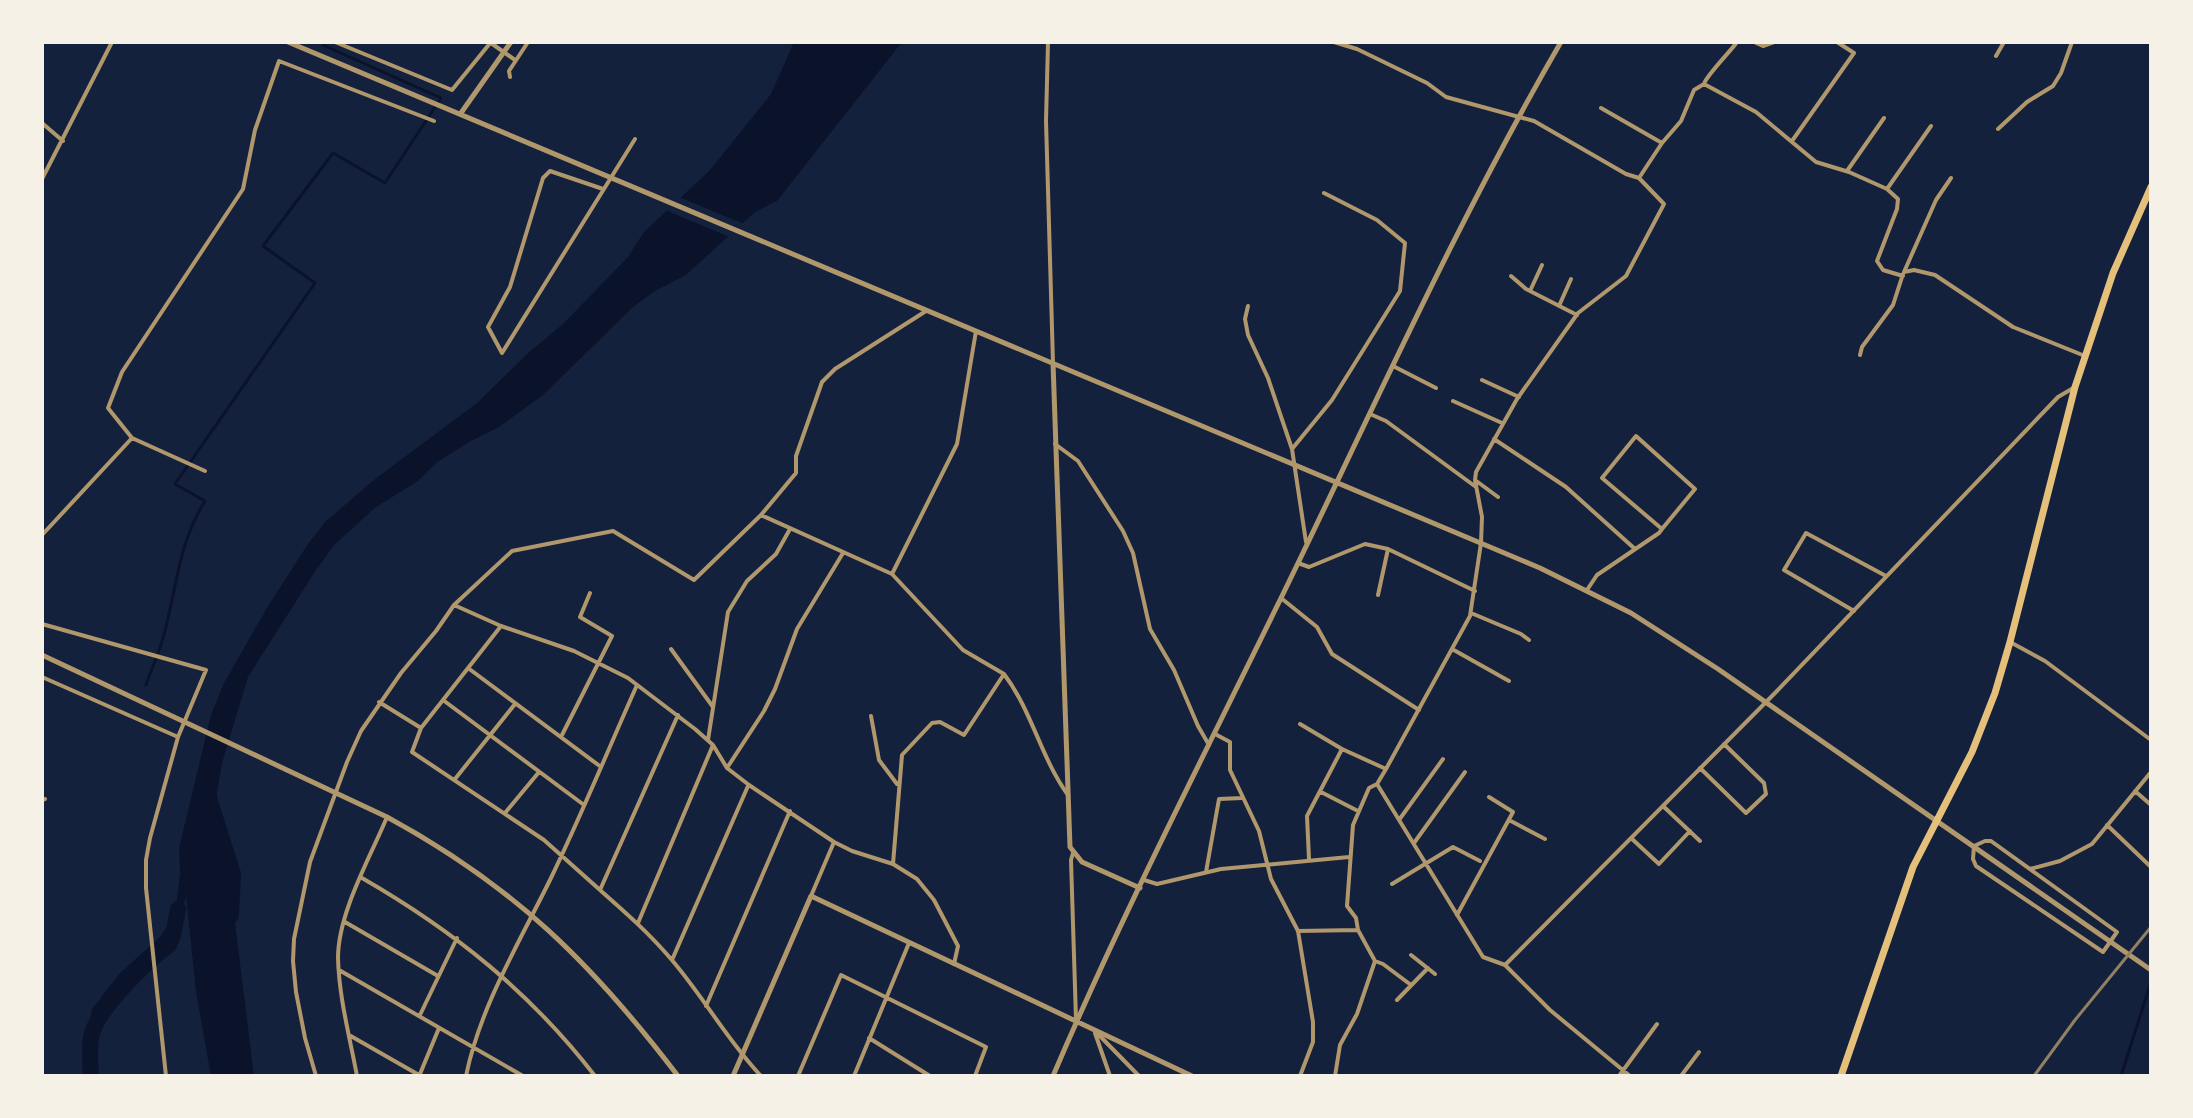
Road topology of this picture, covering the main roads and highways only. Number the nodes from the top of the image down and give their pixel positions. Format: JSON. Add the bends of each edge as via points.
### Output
{"nodes":[{"id":1,"x":2151,"y":187,"type":"edge"},
{"id":2,"x":1841,"y":1076,"type":"edge"}],
"edges":[{"from":1,"to":2,"type":"highway","via":[[2113,273],[2075,387],[1984,724],[1908,881]]}]}
